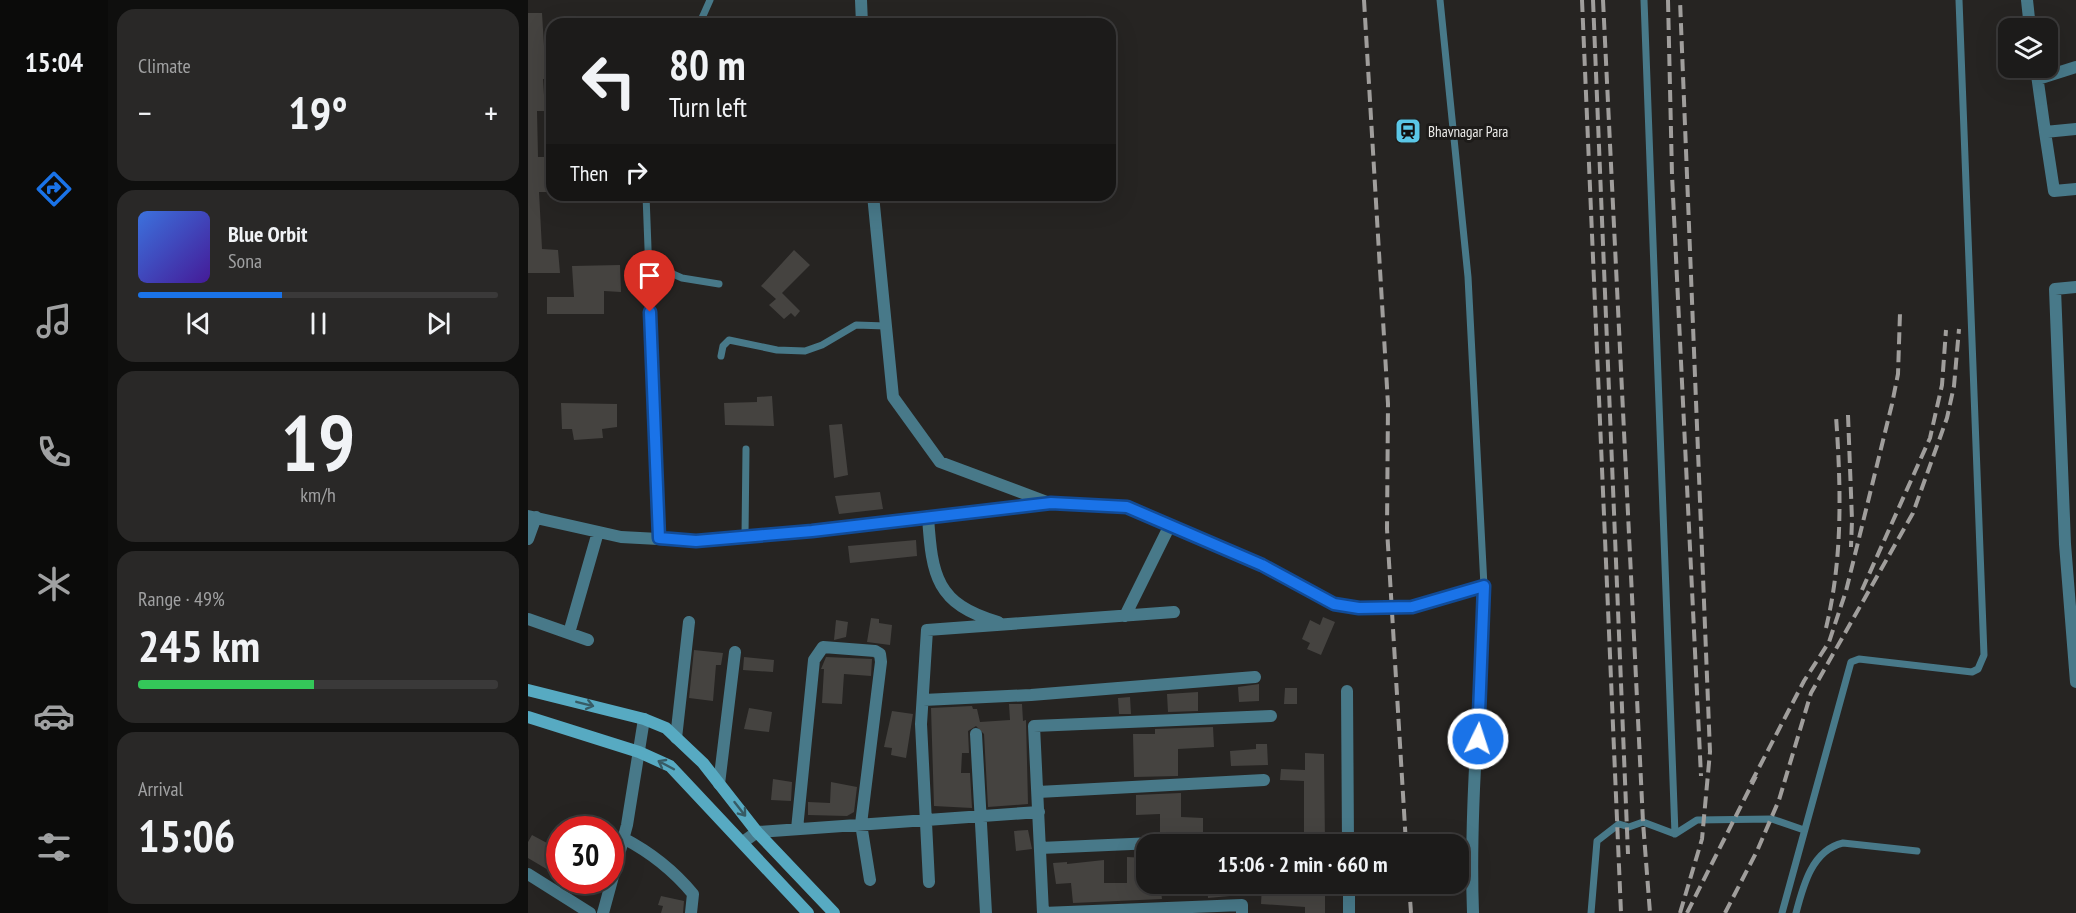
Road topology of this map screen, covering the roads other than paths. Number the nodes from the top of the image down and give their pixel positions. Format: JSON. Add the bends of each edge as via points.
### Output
{"nodes":[{"id":1,"x":710,"y":0,"type":"edge"},
{"id":2,"x":861,"y":0,"type":"edge"},
{"id":3,"x":1440,"y":0,"type":"edge"},
{"id":4,"x":1644,"y":0,"type":"edge"},
{"id":5,"x":1959,"y":0,"type":"edge"},
{"id":6,"x":2027,"y":0,"type":"edge"},
{"id":7,"x":702,"y":18,"type":"dead end"},
{"id":8,"x":862,"y":18,"type":"edge"},
{"id":9,"x":2029,"y":18,"type":"edge"},
{"id":10,"x":2076,"y":67,"type":"edge"},
{"id":11,"x":2058,"y":70,"type":"edge"},
{"id":12,"x":2038,"y":78,"type":"edge"},
{"id":13,"x":2076,"y":129,"type":"edge"},
{"id":14,"x":2045,"y":132,"type":"junction"},
{"id":15,"x":2076,"y":189,"type":"edge"},
{"id":16,"x":646,"y":201,"type":"edge"},
{"id":17,"x":874,"y":201,"type":"edge"},
{"id":18,"x":648,"y":267,"type":"junction"},
{"id":19,"x":718,"y":284,"type":"dead end"},
{"id":20,"x":2076,"y":287,"type":"edge"},
{"id":21,"x":886,"y":326,"type":"junction"},
{"id":22,"x":721,"y":356,"type":"dead end"},
{"id":23,"x":746,"y":449,"type":"dead end"},
{"id":24,"x":1051,"y":503,"type":"junction"},
{"id":25,"x":532,"y":516,"type":"edge"},
{"id":26,"x":928,"y":517,"type":"junction"},
{"id":27,"x":1170,"y":525,"type":"junction"},
{"id":28,"x":598,"y":532,"type":"junction"},
{"id":29,"x":745,"y":537,"type":"junction"},
{"id":30,"x":659,"y":538,"type":"junction"},
{"id":31,"x":528,"y":539,"type":"edge"},
{"id":32,"x":1484,"y":586,"type":"junction"},
{"id":33,"x":1174,"y":612,"type":"dead end"},
{"id":34,"x":1125,"y":616,"type":"junction"},
{"id":35,"x":528,"y":619,"type":"edge"},
{"id":36,"x":688,"y":622,"type":"dead end"},
{"id":37,"x":1006,"y":624,"type":"junction"},
{"id":38,"x":569,"y":633,"type":"junction"},
{"id":39,"x":588,"y":640,"type":"dead end"},
{"id":40,"x":735,"y":652,"type":"dead end"},
{"id":41,"x":1255,"y":677,"type":"dead end"},
{"id":42,"x":2076,"y":682,"type":"edge"},
{"id":43,"x":528,"y":690,"type":"edge"},
{"id":44,"x":1347,"y":691,"type":"dead end"},
{"id":45,"x":923,"y":700,"type":"junction"},
{"id":46,"x":1271,"y":716,"type":"dead end"},
{"id":47,"x":528,"y":717,"type":"edge"},
{"id":48,"x":644,"y":719,"type":"junction"},
{"id":49,"x":976,"y":734,"type":"dead end"},
{"id":50,"x":676,"y":738,"type":"junction"},
{"id":51,"x":639,"y":752,"type":"junction"},
{"id":52,"x":1264,"y":780,"type":"dead end"},
{"id":53,"x":720,"y":784,"type":"junction"},
{"id":54,"x":1038,"y":792,"type":"junction"},
{"id":55,"x":1039,"y":812,"type":"junction"},
{"id":56,"x":980,"y":816,"type":"junction"},
{"id":57,"x":926,"y":820,"type":"junction"},
{"id":58,"x":861,"y":825,"type":"junction"},
{"id":59,"x":797,"y":829,"type":"junction"},
{"id":60,"x":1804,"y":830,"type":"junction"},
{"id":61,"x":757,"y":832,"type":"junction"},
{"id":62,"x":1348,"y":834,"type":"edge"},
{"id":63,"x":1675,"y":834,"type":"junction"},
{"id":64,"x":624,"y":838,"type":"joint"},
{"id":65,"x":743,"y":842,"type":"junction"},
{"id":66,"x":1136,"y":844,"type":"edge"},
{"id":67,"x":1040,"y":848,"type":"junction"},
{"id":68,"x":1917,"y":851,"type":"dead end"},
{"id":69,"x":528,"y":874,"type":"edge"},
{"id":70,"x":870,"y":880,"type":"dead end"},
{"id":71,"x":929,"y":882,"type":"dead end"},
{"id":72,"x":608,"y":894,"type":"edge"},
{"id":73,"x":1349,"y":894,"type":"edge"},
{"id":74,"x":590,"y":913,"type":"edge"},
{"id":75,"x":603,"y":913,"type":"edge"},
{"id":76,"x":691,"y":913,"type":"edge"},
{"id":77,"x":808,"y":913,"type":"edge"},
{"id":78,"x":834,"y":913,"type":"edge"},
{"id":79,"x":986,"y":913,"type":"edge"},
{"id":80,"x":1043,"y":913,"type":"edge"},
{"id":81,"x":1242,"y":913,"type":"edge"},
{"id":82,"x":1349,"y":913,"type":"edge"},
{"id":83,"x":1473,"y":913,"type":"edge"},
{"id":84,"x":1591,"y":913,"type":"edge"},
{"id":85,"x":1782,"y":913,"type":"edge"},
{"id":86,"x":1797,"y":913,"type":"edge"}],
"edges":[{"from":1,"to":7,"type":"lane"},
{"from":2,"to":8,"type":"street"},
{"from":3,"to":32,"type":"lane","via":[[1468,277]]},
{"from":4,"to":63,"type":"lane"},
{"from":5,"to":60,"type":"lane","via":[[1984,655],[1978,669],[1972,672],[1859,659],[1851,662]]},
{"from":6,"to":9,"type":"street"},
{"from":10,"to":11,"type":"street"},
{"from":12,"to":14,"type":"street"},
{"from":13,"to":14,"type":"street"},
{"from":14,"to":15,"type":"street","via":[[2054,191]]},
{"from":16,"to":18,"type":"lane"},
{"from":17,"to":21,"type":"street"},
{"from":18,"to":19,"type":"lane"},
{"from":18,"to":30,"type":"lane"},
{"from":20,"to":42,"type":"street","via":[[2055,289],[2065,544]]},
{"from":21,"to":22,"type":"lane","via":[[856,325],[805,351],[777,351],[729,340]]},
{"from":21,"to":24,"type":"street","via":[[893,397],[940,462]]},
{"from":23,"to":29,"type":"lane"},
{"from":24,"to":26,"type":"street"},
{"from":24,"to":27,"type":"street","via":[[1127,507]]},
{"from":25,"to":28,"type":"street"},
{"from":25,"to":31,"type":"street"},
{"from":26,"to":29,"type":"street"},
{"from":26,"to":37,"type":"street","via":[[932,562],[945,592],[973,614]]},
{"from":27,"to":32,"type":"street","via":[[1262,565],[1334,604],[1359,608],[1412,607]]},
{"from":27,"to":34,"type":"street"},
{"from":28,"to":30,"type":"street"},
{"from":28,"to":38,"type":"street"},
{"from":29,"to":30,"type":"street","via":[[696,541]]},
{"from":32,"to":83,"type":"street","via":[[1471,844]]},
{"from":33,"to":34,"type":"street"},
{"from":34,"to":37,"type":"street"},
{"from":35,"to":38,"type":"street"},
{"from":36,"to":50,"type":"street"},
{"from":37,"to":45,"type":"street","via":[[927,630]]},
{"from":38,"to":39,"type":"street"},
{"from":40,"to":53,"type":"street"},
{"from":41,"to":45,"type":"street"},
{"from":43,"to":48,"type":"street","one_way":true},
{"from":44,"to":62,"type":"street"},
{"from":45,"to":57,"type":"street"},
{"from":46,"to":54,"type":"street","via":[[1034,726]]},
{"from":47,"to":51,"type":"street"},
{"from":48,"to":50,"type":"street","via":[[666,728]]},
{"from":48,"to":51,"type":"street"},
{"from":49,"to":56,"type":"street"},
{"from":50,"to":53,"type":"street"},
{"from":51,"to":64,"type":"street"},
{"from":65,"to":51,"type":"street","one_way":true,"via":[[675,770]]},
{"from":52,"to":54,"type":"street"},
{"from":53,"to":61,"type":"street","one_way":true},
{"from":54,"to":55,"type":"street"},
{"from":55,"to":56,"type":"street"},
{"from":55,"to":67,"type":"street"},
{"from":56,"to":57,"type":"street"},
{"from":56,"to":79,"type":"street"},
{"from":57,"to":58,"type":"street"},
{"from":57,"to":71,"type":"street"},
{"from":58,"to":59,"type":"street"},
{"from":58,"to":59,"type":"street","via":[[880,654],[823,648],[814,660]]},
{"from":58,"to":70,"type":"street"},
{"from":59,"to":61,"type":"street"},
{"from":60,"to":63,"type":"lane","via":[[1772,819],[1697,820]]},
{"from":60,"to":85,"type":"lane"},
{"from":61,"to":65,"type":"street"},
{"from":61,"to":78,"type":"street"},
{"from":63,"to":84,"type":"lane","via":[[1643,822],[1629,827],[1619,824],[1599,838]]},
{"from":64,"to":76,"type":"street","via":[[683,882],[693,894]]},
{"from":65,"to":77,"type":"street"},
{"from":66,"to":67,"type":"street"},
{"from":67,"to":80,"type":"street"},
{"from":68,"to":86,"type":"lane","via":[[1833,845],[1806,879]]},
{"from":69,"to":74,"type":"street"},
{"from":72,"to":75,"type":"street"},
{"from":73,"to":82,"type":"street"},
{"from":80,"to":81,"type":"street","via":[[1242,905]]}]}
